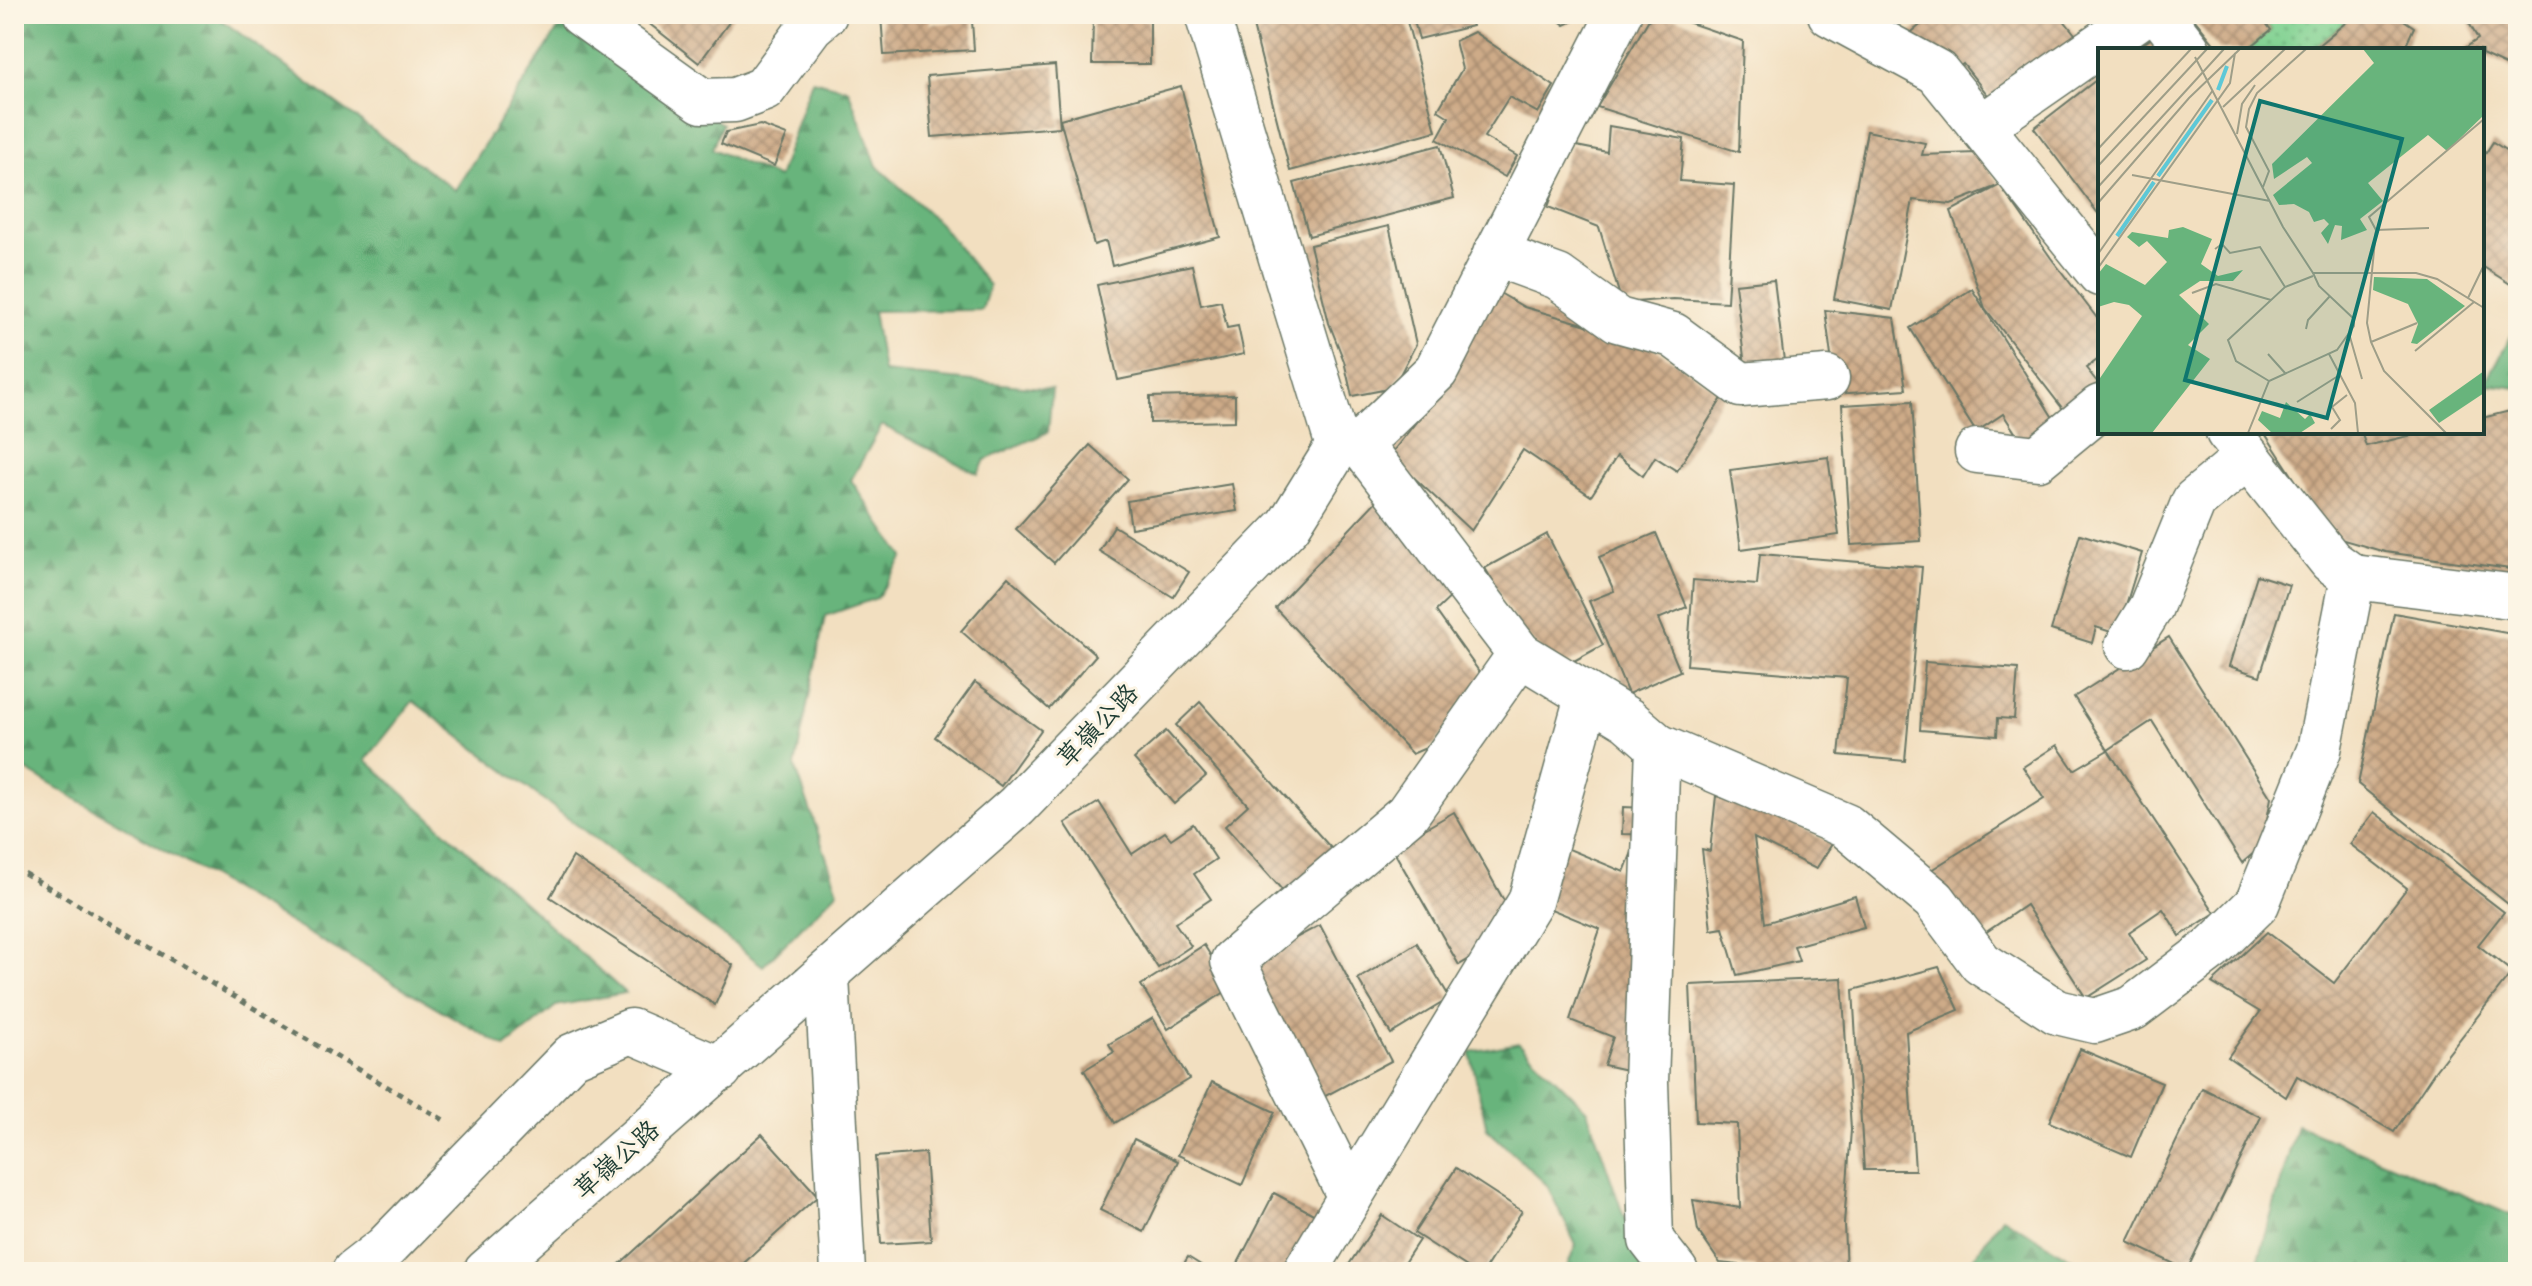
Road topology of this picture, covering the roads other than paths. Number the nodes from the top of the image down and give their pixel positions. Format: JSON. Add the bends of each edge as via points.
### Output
{"nodes":[{"id":1,"x":581,"y":14,"type":"edge"},
{"id":2,"x":825,"y":14,"type":"edge"},
{"id":3,"x":1207,"y":14,"type":"edge"},
{"id":4,"x":1619,"y":14,"type":"edge"},
{"id":5,"x":1830,"y":14,"type":"edge"},
{"id":6,"x":2144,"y":14,"type":"edge"},
{"id":7,"x":2160,"y":14,"type":"edge"},
{"id":8,"x":2186,"y":48,"type":"edge"},
{"id":9,"x":1981,"y":127,"type":"junction"},
{"id":10,"x":1495,"y":254,"type":"junction"},
{"id":11,"x":2098,"y":272,"type":"edge"},
{"id":12,"x":1827,"y":378,"type":"dead end"},
{"id":13,"x":2098,"y":409,"type":"edge"},
{"id":14,"x":2238,"y":444,"type":"edge"},
{"id":15,"x":1349,"y":445,"type":"junction"},
{"id":16,"x":1977,"y":451,"type":"dead end"},
{"id":17,"x":2353,"y":577,"type":"junction"},
{"id":18,"x":2518,"y":597,"type":"edge"},
{"id":19,"x":2127,"y":646,"type":"dead end"},
{"id":20,"x":1520,"y":654,"type":"junction"},
{"id":21,"x":1587,"y":697,"type":"junction"},
{"id":22,"x":1658,"y":746,"type":"junction"},
{"id":23,"x":827,"y":977,"type":"junction"},
{"id":24,"x":720,"y":1069,"type":"junction"},
{"id":25,"x":1350,"y":1197,"type":"junction"},
{"id":26,"x":354,"y":1272,"type":"edge"},
{"id":27,"x":486,"y":1272,"type":"edge"},
{"id":28,"x":843,"y":1272,"type":"edge"},
{"id":29,"x":1305,"y":1272,"type":"edge"},
{"id":30,"x":1676,"y":1272,"type":"edge"}],
"edges":[{"from":1,"to":2,"type":"street","via":[[702,101],[735,100],[764,89]]},
{"from":3,"to":15,"type":"street"},
{"from":4,"to":10,"type":"street","name":"草嶺公路"},
{"from":5,"to":9,"type":"street","via":[[1937,72]]},
{"from":6,"to":9,"type":"street"},
{"from":7,"to":8,"type":"street"},
{"from":9,"to":11,"type":"street"},
{"from":10,"to":12,"type":"street","via":[[1558,277],[1618,320],[1673,335],[1741,385]]},
{"from":10,"to":15,"type":"street","name":"草嶺公路","via":[[1436,371]]},
{"from":13,"to":16,"type":"street","via":[[2038,458]]},
{"from":14,"to":17,"type":"street","via":[[2331,561]]},
{"from":14,"to":19,"type":"street","via":[[2194,501],[2151,607]]},
{"from":15,"to":20,"type":"street"},
{"from":15,"to":23,"type":"street","name":"草嶺公路","via":[[1289,525],[1017,806]]},
{"from":17,"to":18,"type":"street"},
{"from":17,"to":22,"type":"street","via":[[2319,750],[2257,904],[2211,949],[2133,1008],[2095,1021],[2057,1012],[1981,963],[1934,900],[1846,826]]},
{"from":20,"to":21,"type":"street"},
{"from":20,"to":25,"type":"street","via":[[1407,814],[1233,961]]},
{"from":21,"to":22,"type":"street","via":[[1628,720]]},
{"from":21,"to":25,"type":"street","via":[[1530,902]]},
{"from":22,"to":30,"type":"street","via":[[1646,1082],[1651,1240]]},
{"from":23,"to":24,"type":"street","name":"草嶺公路"},
{"from":23,"to":28,"type":"street"},
{"from":24,"to":26,"type":"street","via":[[631,1031],[572,1056],[385,1248]]},
{"from":24,"to":27,"type":"street","name":"草嶺公路"},
{"from":25,"to":29,"type":"street"}]}
